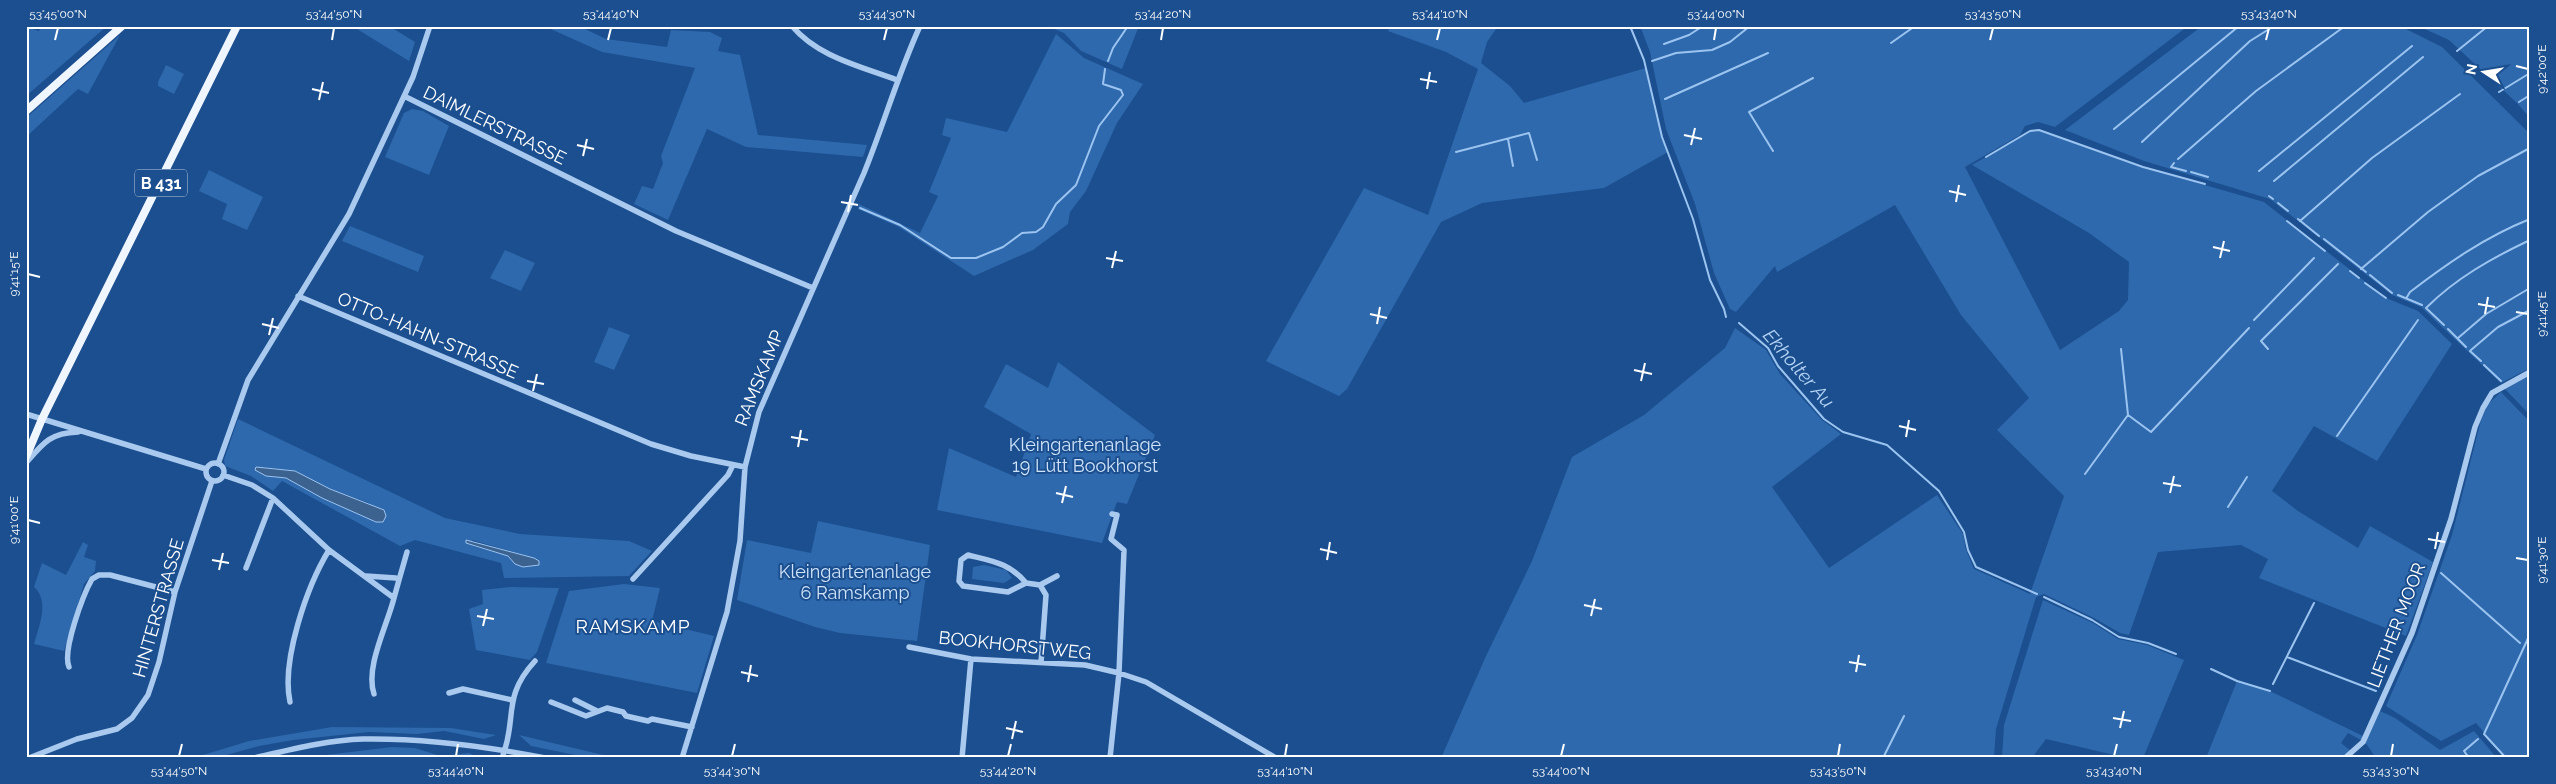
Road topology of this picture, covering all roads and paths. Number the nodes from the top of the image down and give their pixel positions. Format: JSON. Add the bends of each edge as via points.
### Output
{"nodes":[{"id":1,"x":122,"y":26,"type":"edge"},
{"id":2,"x":237,"y":26,"type":"edge"},
{"id":3,"x":430,"y":26,"type":"edge"},
{"id":4,"x":792,"y":26,"type":"edge"},
{"id":5,"x":920,"y":26,"type":"edge"},
{"id":6,"x":897,"y":80,"type":"junction"},
{"id":7,"x":404,"y":96,"type":"junction"},
{"id":8,"x":26,"y":110,"type":"edge"},
{"id":9,"x":813,"y":288,"type":"junction"},
{"id":10,"x":298,"y":296,"type":"junction"},
{"id":11,"x":2530,"y":372,"type":"edge"},
{"id":12,"x":26,"y":414,"type":"edge"},
{"id":13,"x":42,"y":419,"type":"junction"},
{"id":14,"x":83,"y":432,"type":"junction"},
{"id":15,"x":26,"y":457,"type":"edge"},
{"id":16,"x":26,"y":464,"type":"edge"},
{"id":17,"x":218,"y":464,"type":"junction"},
{"id":18,"x":734,"y":465,"type":"junction"},
{"id":19,"x":745,"y":466,"type":"junction"},
{"id":20,"x":206,"y":469,"type":"junction"},
{"id":21,"x":223,"y":475,"type":"junction"},
{"id":22,"x":212,"y":481,"type":"junction"},
{"id":23,"x":273,"y":498,"type":"junction"},
{"id":24,"x":1112,"y":514,"type":"dead end"},
{"id":25,"x":329,"y":550,"type":"junction"},
{"id":26,"x":407,"y":552,"type":"dead end"},
{"id":27,"x":246,"y":568,"type":"dead end"},
{"id":28,"x":364,"y":576,"type":"junction"},
{"id":29,"x":1057,"y":576,"type":"dead end"},
{"id":30,"x":633,"y":579,"type":"dead end"},
{"id":31,"x":399,"y":580,"type":"junction"},
{"id":32,"x":1026,"y":583,"type":"junction"},
{"id":33,"x":1040,"y":585,"type":"junction"},
{"id":34,"x":175,"y":592,"type":"junction"},
{"id":35,"x":394,"y":598,"type":"junction"},
{"id":36,"x":909,"y":647,"type":"dead end"},
{"id":37,"x":971,"y":659,"type":"junction"},
{"id":38,"x":535,"y":660,"type":"dead end"},
{"id":39,"x":1041,"y":663,"type":"junction"},
{"id":40,"x":69,"y":668,"type":"dead end"},
{"id":41,"x":1119,"y":673,"type":"junction"},
{"id":42,"x":449,"y":693,"type":"dead end"},
{"id":43,"x":374,"y":694,"type":"dead end"},
{"id":44,"x":512,"y":700,"type":"junction"},
{"id":45,"x":575,"y":700,"type":"dead end"},
{"id":46,"x":290,"y":702,"type":"dead end"},
{"id":47,"x":552,"y":702,"type":"dead end"},
{"id":48,"x":597,"y":711,"type":"junction"},
{"id":49,"x":692,"y":727,"type":"junction"},
{"id":50,"x":505,"y":750,"type":"junction"},
{"id":51,"x":29,"y":758,"type":"edge"},
{"id":52,"x":254,"y":758,"type":"edge"},
{"id":53,"x":502,"y":758,"type":"edge"},
{"id":54,"x":545,"y":758,"type":"edge"},
{"id":55,"x":682,"y":758,"type":"edge"},
{"id":56,"x":962,"y":758,"type":"edge"},
{"id":57,"x":1110,"y":758,"type":"edge"},
{"id":58,"x":1276,"y":758,"type":"edge"},
{"id":59,"x":2345,"y":758,"type":"edge"}],
"edges":[{"from":1,"to":8,"type":"main road"},
{"from":2,"to":13,"type":"main road","number":"B 431"},
{"from":3,"to":7,"type":"street"},
{"from":4,"to":6,"type":"street","via":[[810,45],[823,52]]},
{"from":5,"to":6,"type":"street","name":"RAMSKAMP"},
{"from":6,"to":9,"type":"street","name":"RAMSKAMP","via":[[873,152]]},
{"from":7,"to":9,"type":"street","name":"DAIMLERSTRASSE","via":[[676,231]]},
{"from":7,"to":10,"type":"street","name":"DAIMLERSTRASSE","via":[[349,214]]},
{"from":9,"to":19,"type":"street","name":"RAMSKAMP","via":[[759,412]]},
{"from":10,"to":17,"type":"street","name":"DAIMLERSTRASSE","via":[[248,380]]},
{"from":10,"to":18,"type":"street","name":"OTTO-HAHN-STRASSE","via":[[651,444]]},
{"from":11,"to":59,"type":"street","name":"LIETHER MOOR","via":[[2492,393],[2483,408],[2451,520],[2412,633],[2363,742]]},
{"from":12,"to":13,"type":"street"},
{"from":13,"to":14,"type":"street"},
{"from":13,"to":15,"type":"main road","number":"B 431"},
{"from":14,"to":16,"type":"street","via":[[60,433],[50,438]]},
{"from":14,"to":20,"type":"street"},
{"from":17,"to":20,"type":"street","via":[[212,463]]},
{"from":17,"to":21,"type":"street","via":[[224,470]]},
{"from":18,"to":19,"type":"street","name":"OTTO-HAHN-STRASSE"},
{"from":18,"to":30,"type":"street"},
{"from":19,"to":49,"type":"street","name":"RAMSKAMP","via":[[740,541],[730,603]]},
{"from":20,"to":22,"type":"street","via":[[207,477]]},
{"from":21,"to":22,"type":"street"},
{"from":21,"to":23,"type":"street","via":[[252,485]]},
{"from":22,"to":34,"type":"street","name":"HINTERSTRASSE"},
{"from":23,"to":25,"type":"street"},
{"from":23,"to":27,"type":"street"},
{"from":24,"to":41,"type":"street","via":[[1116,515],[1111,539],[1124,550]]},
{"from":25,"to":28,"type":"street"},
{"from":25,"to":46,"type":"street","via":[[307,599],[294,639],[287,689]]},
{"from":26,"to":31,"type":"street"},
{"from":28,"to":31,"type":"street","via":[[390,576]]},
{"from":28,"to":35,"type":"street"},
{"from":29,"to":33,"type":"street"},
{"from":31,"to":35,"type":"street"},
{"from":32,"to":32,"type":"street","via":[[1004,564],[968,555],[961,560],[959,581],[963,586],[1008,592]]},
{"from":32,"to":33,"type":"street"},
{"from":33,"to":39,"type":"street","via":[[1046,595]]},
{"from":34,"to":40,"type":"street","via":[[110,575],[92,579],[73,633],[67,662]]},
{"from":34,"to":51,"type":"street","name":"HINTERSTRASSE","via":[[155,679],[132,718],[118,729],[77,739]]},
{"from":35,"to":43,"type":"street","via":[[374,662],[370,683]]},
{"from":36,"to":37,"type":"street","name":"BOOKHORSTWEG"},
{"from":37,"to":39,"type":"street","name":"BOOKHORSTWEG"},
{"from":37,"to":56,"type":"street"},
{"from":38,"to":44,"type":"street","via":[[521,676]]},
{"from":39,"to":41,"type":"street","name":"BOOKHORSTWEG","via":[[1085,665]]},
{"from":41,"to":57,"type":"street"},
{"from":41,"to":58,"type":"street","name":"BOOKHORSTWEG","via":[[1146,682]]},
{"from":42,"to":44,"type":"street","via":[[463,689]]},
{"from":44,"to":50,"type":"street"},
{"from":45,"to":48,"type":"street"},
{"from":47,"to":48,"type":"street","via":[[586,716]]},
{"from":48,"to":49,"type":"street","via":[[607,708],[648,721],[652,719]]},
{"from":49,"to":55,"type":"street","name":"RAMSKAMP"},
{"from":50,"to":52,"type":"street","via":[[444,742],[361,739]]},
{"from":50,"to":53,"type":"street"},
{"from":50,"to":54,"type":"street"}]}
